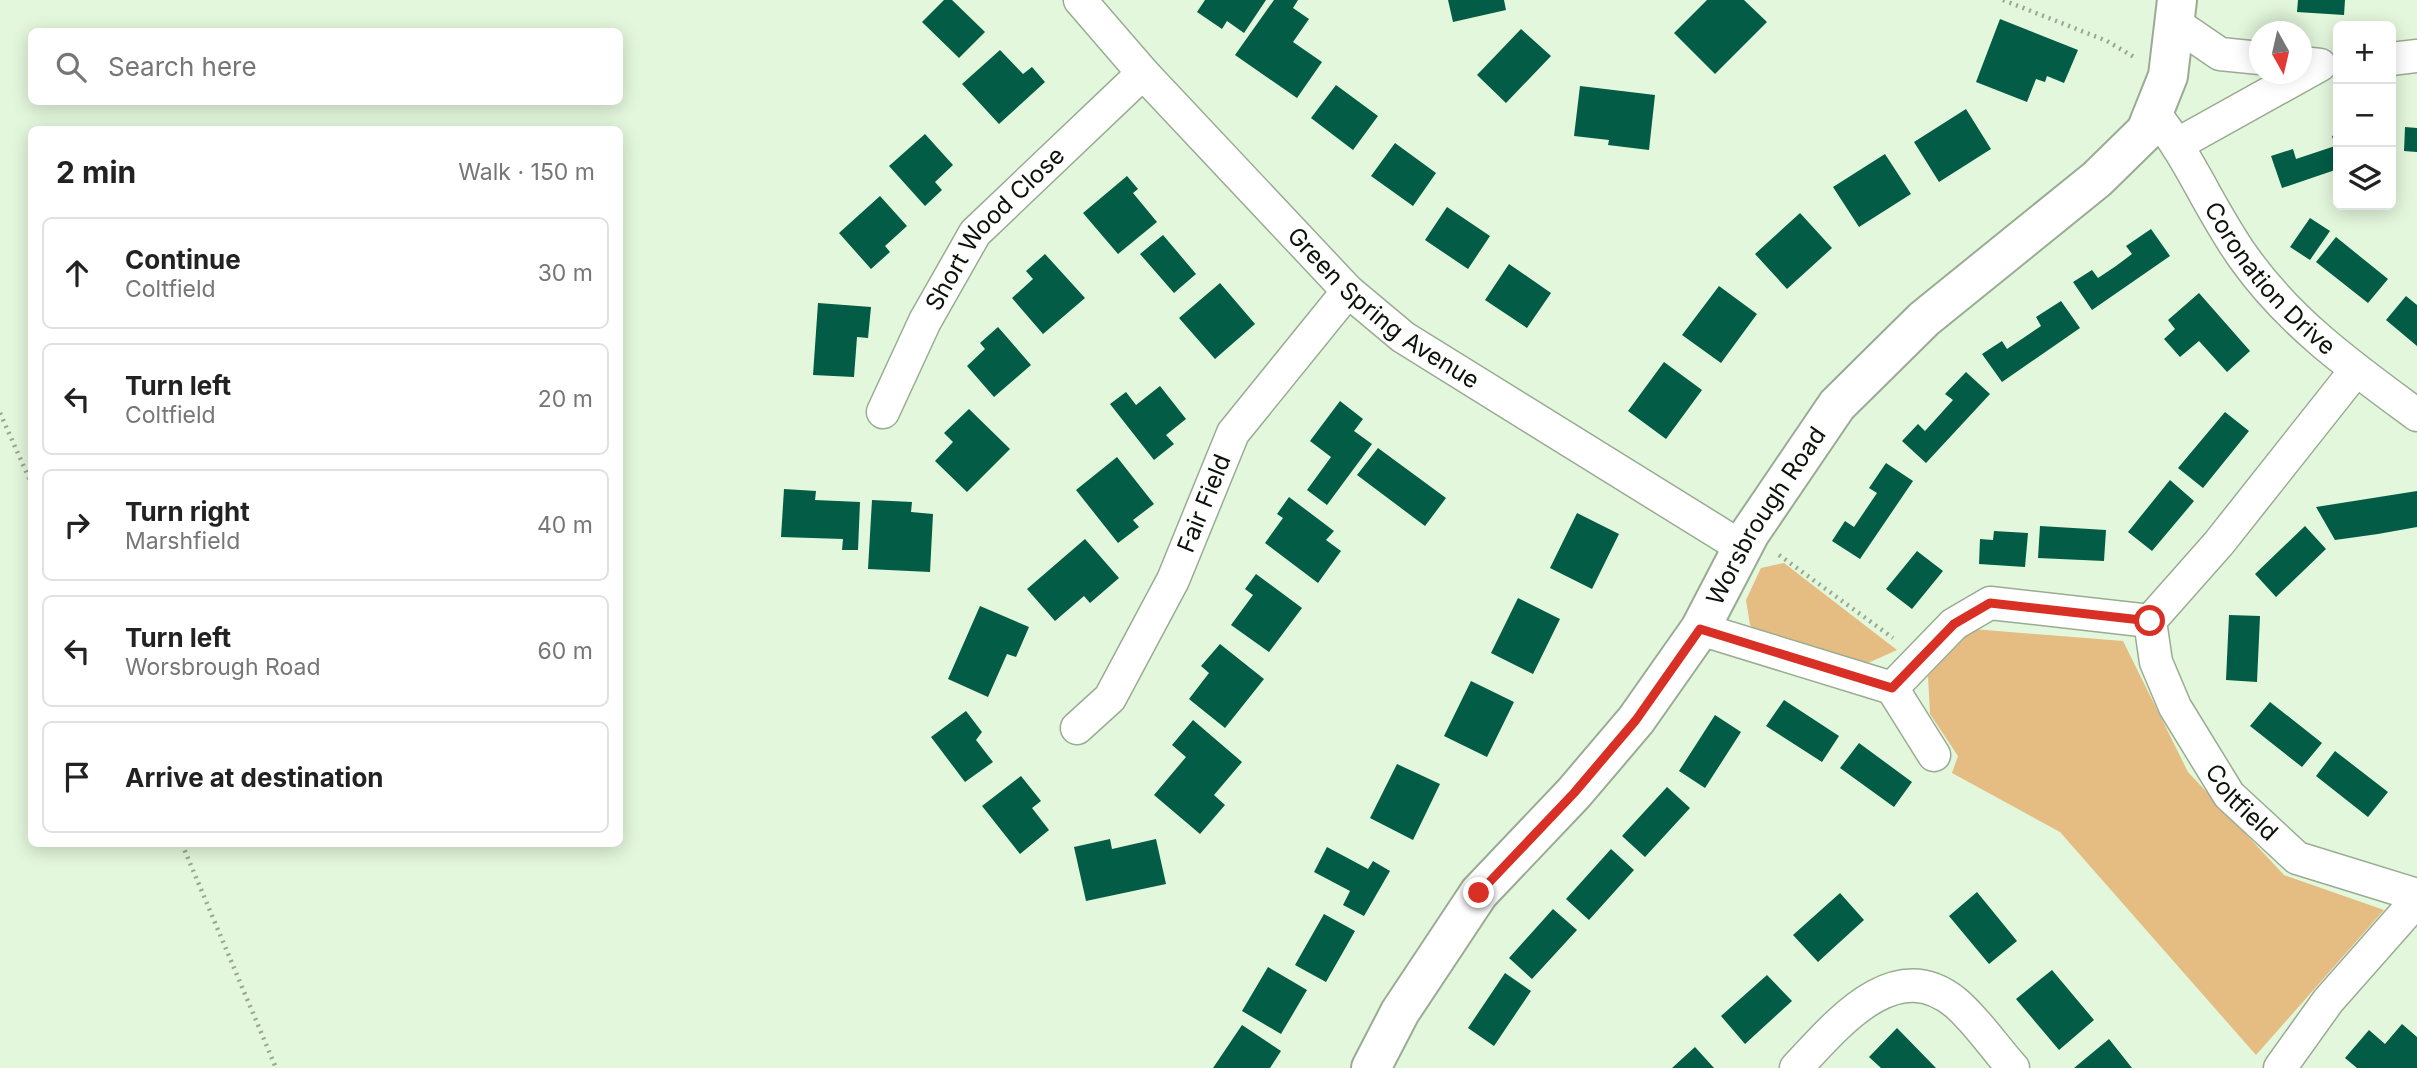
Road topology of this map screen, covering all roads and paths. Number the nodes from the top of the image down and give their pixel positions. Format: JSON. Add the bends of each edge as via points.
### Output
{"nodes":[{"id":1,"x":2003,"y":0,"type":"edge"},
{"id":2,"x":1096,"y":6,"type":"edge"},
{"id":3,"x":2177,"y":12,"type":"edge"},
{"id":4,"x":2417,"y":56,"type":"edge"},
{"id":5,"x":2249,"y":57,"type":"edge"},
{"id":6,"x":2396,"y":58,"type":"edge"},
{"id":7,"x":2320,"y":64,"type":"edge"},
{"id":8,"x":1143,"y":72,"type":"junction"},
{"id":9,"x":2168,"y":76,"type":"junction"},
{"id":10,"x":2154,"y":113,"type":"junction"},
{"id":11,"x":2178,"y":144,"type":"junction"},
{"id":12,"x":1348,"y":290,"type":"junction"},
{"id":13,"x":2356,"y":370,"type":"junction"},
{"id":14,"x":883,"y":412,"type":"dead end"},
{"id":15,"x":0,"y":413,"type":"edge"},
{"id":16,"x":2417,"y":415,"type":"edge"},
{"id":17,"x":28,"y":476,"type":"edge"},
{"id":18,"x":1747,"y":541,"type":"junction"},
{"id":19,"x":2150,"y":621,"type":"junction"},
{"id":20,"x":1700,"y":629,"type":"junction"},
{"id":21,"x":1919,"y":657,"type":"junction"},
{"id":22,"x":1892,"y":688,"type":"junction"},
{"id":23,"x":1077,"y":728,"type":"dead end"},
{"id":24,"x":1934,"y":755,"type":"dead end"},
{"id":25,"x":183,"y":847,"type":"edge"},
{"id":26,"x":2417,"y":897,"type":"edge"},
{"id":27,"x":276,"y":1068,"type":"edge"},
{"id":28,"x":1371,"y":1068,"type":"edge"},
{"id":29,"x":1796,"y":1068,"type":"edge"},
{"id":30,"x":2013,"y":1068,"type":"edge"},
{"id":31,"x":2280,"y":1068,"type":"edge"}],
"edges":[{"from":1,"to":9,"type":"path","via":[[2107,41]]},
{"from":2,"to":8,"type":"street","name":"Green Spring Avenue"},
{"from":3,"to":5,"type":"street","via":[[2220,54]]},
{"from":3,"to":9,"type":"street","name":"Worsbrough Road"},
{"from":4,"to":6,"type":"street"},
{"from":7,"to":11,"type":"street"},
{"from":8,"to":12,"type":"street","name":"Green Spring Avenue"},
{"from":8,"to":14,"type":"street","name":"Short Wood Close","via":[[975,233],[925,321]]},
{"from":9,"to":10,"type":"street","name":"Worsbrough Road"},
{"from":10,"to":11,"type":"street","name":"Coronation Drive"},
{"from":10,"to":18,"type":"street","name":"Worsbrough Road","via":[[2146,131],[2097,179],[1924,319],[1836,405]]},
{"from":11,"to":13,"type":"street","name":"Coronation Drive","via":[[2244,258],[2305,330]]},
{"from":12,"to":18,"type":"street","name":"Green Spring Avenue","via":[[1403,337]]},
{"from":12,"to":23,"type":"street","name":"Fair Field","via":[[1233,433],[1173,580],[1110,698]]},
{"from":13,"to":16,"type":"street","name":"Coronation Drive"},
{"from":13,"to":19,"type":"street","via":[[2219,543]]},
{"from":15,"to":17,"type":"path"},
{"from":18,"to":20,"type":"street","name":"Worsbrough Road"},
{"from":18,"to":21,"type":"path"},
{"from":19,"to":21,"type":"street","via":[[1990,603],[1954,624]]},
{"from":19,"to":26,"type":"street","name":"Coltfield","via":[[2157,662],[2175,707],[2229,794],[2297,858]]},
{"from":20,"to":22,"type":"street"},
{"from":20,"to":28,"type":"street","name":"Worsbrough Road","via":[[1636,720],[1479,893],[1400,1012]]},
{"from":21,"to":22,"type":"street"},
{"from":22,"to":24,"type":"street"},
{"from":25,"to":27,"type":"path"},
{"from":26,"to":31,"type":"street","via":[[2328,1001]]},
{"from":29,"to":30,"type":"street","via":[[1869,997],[1892,987],[1914,985],[1935,990],[1956,1003]]}]}
